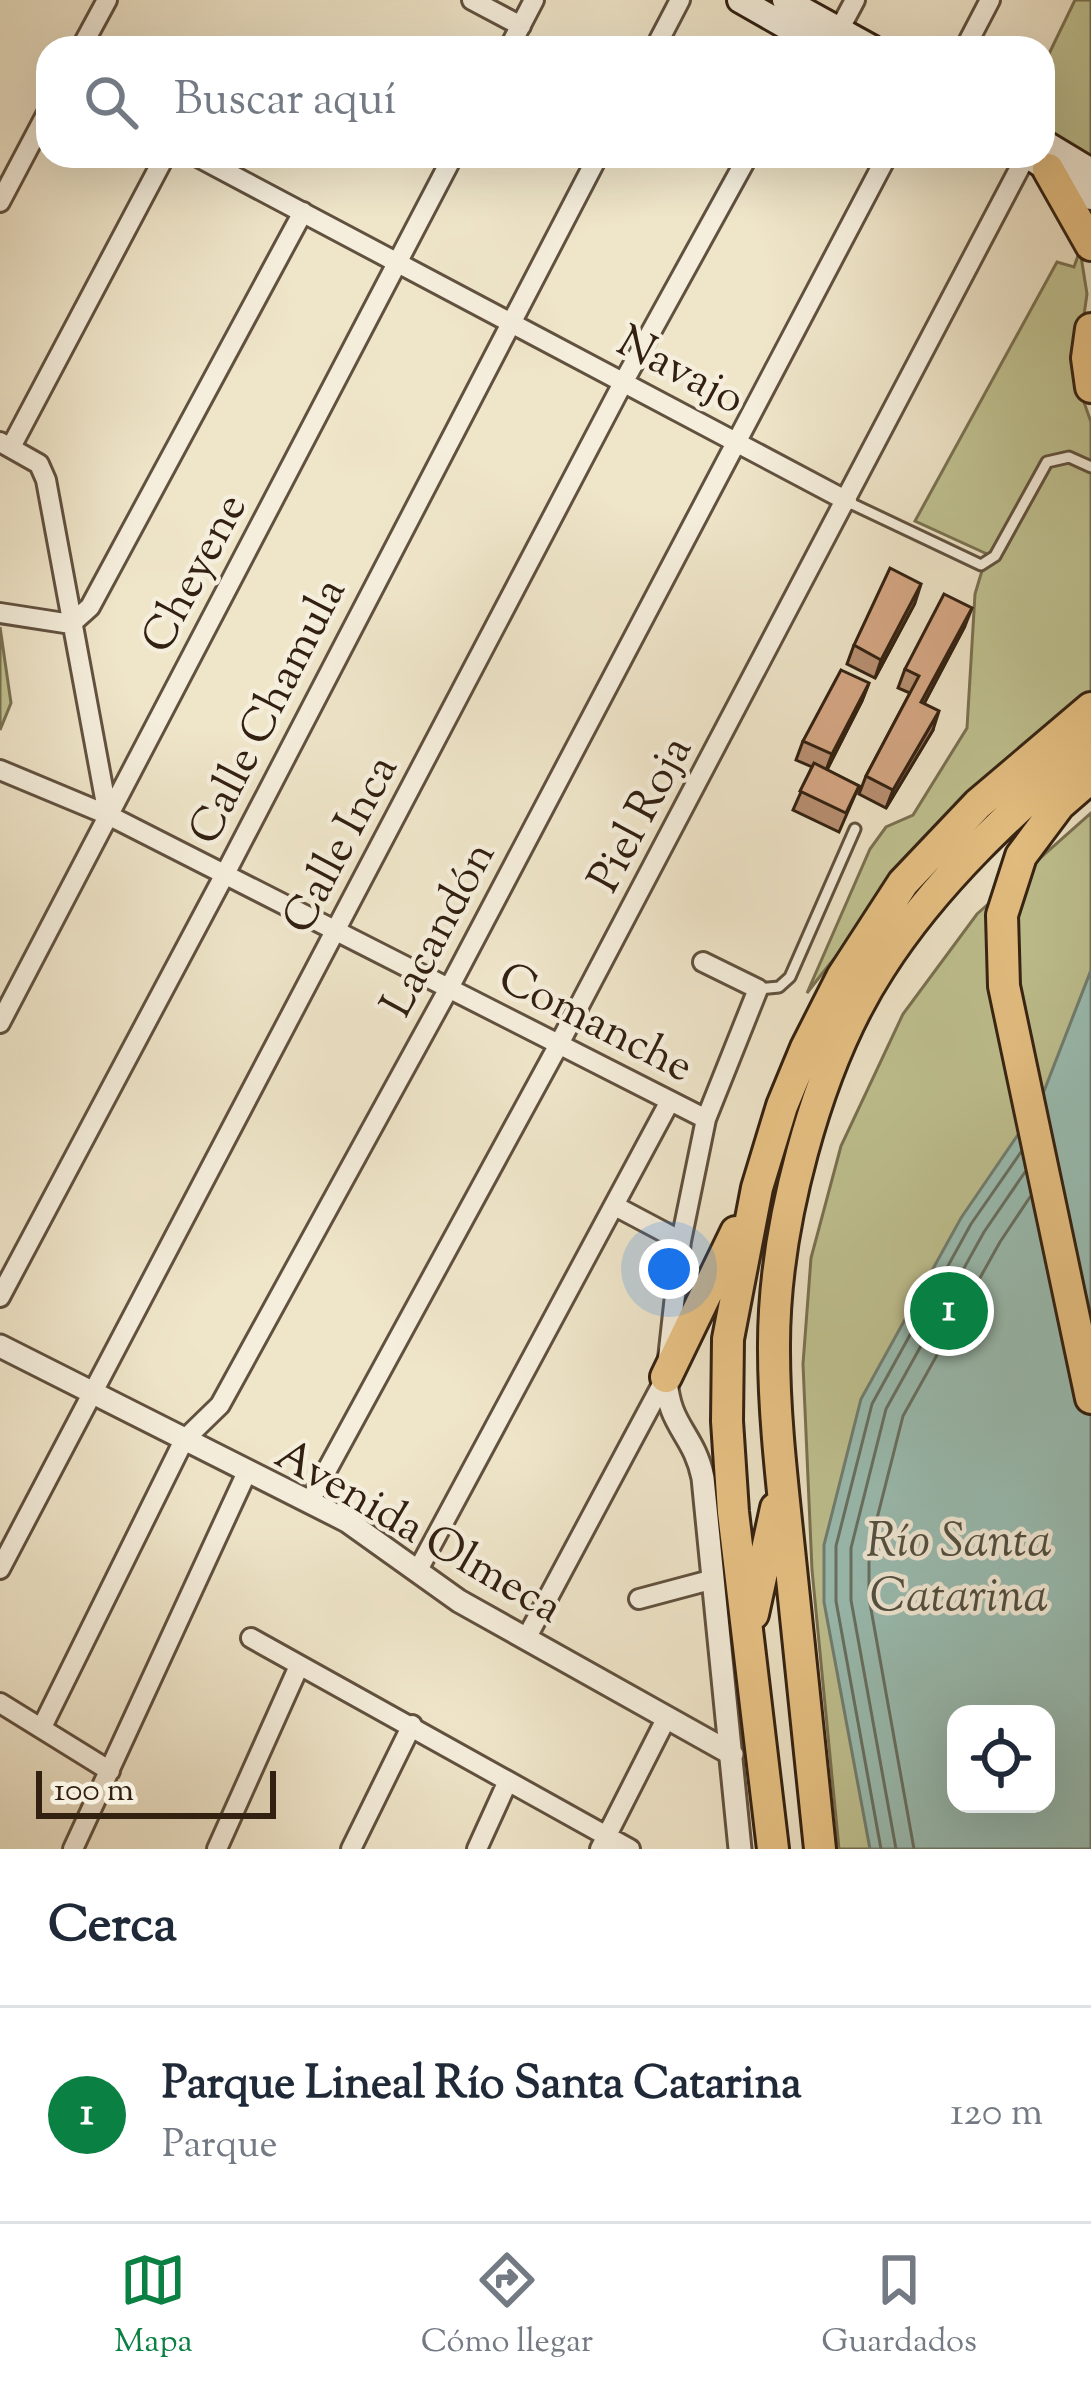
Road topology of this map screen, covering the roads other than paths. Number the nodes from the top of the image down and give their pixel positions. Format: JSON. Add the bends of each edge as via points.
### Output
{"nodes":[{"id":1,"x":107,"y":0,"type":"edge"},
{"id":2,"x":472,"y":0,"type":"edge"},
{"id":3,"x":535,"y":0,"type":"edge"},
{"id":4,"x":680,"y":0,"type":"edge"},
{"id":5,"x":740,"y":0,"type":"edge"},
{"id":6,"x":785,"y":0,"type":"edge"},
{"id":7,"x":855,"y":0,"type":"edge"},
{"id":8,"x":990,"y":0,"type":"edge"},
{"id":9,"x":521,"y":26,"type":"junction"},
{"id":10,"x":88,"y":36,"type":"edge"},
{"id":11,"x":516,"y":36,"type":"edge"},
{"id":12,"x":661,"y":36,"type":"edge"},
{"id":13,"x":819,"y":36,"type":"edge"},
{"id":14,"x":820,"y":36,"type":"edge"},
{"id":15,"x":822,"y":36,"type":"edge"},
{"id":16,"x":971,"y":36,"type":"edge"},
{"id":17,"x":36,"y":134,"type":"edge"},
{"id":18,"x":1055,"y":161,"type":"edge"},
{"id":19,"x":158,"y":168,"type":"edge"},
{"id":20,"x":219,"y":168,"type":"edge"},
{"id":21,"x":447,"y":168,"type":"edge"},
{"id":22,"x":592,"y":168,"type":"edge"},
{"id":23,"x":741,"y":168,"type":"edge"},
{"id":24,"x":880,"y":168,"type":"edge"},
{"id":25,"x":1029,"y":168,"type":"edge"},
{"id":26,"x":1043,"y":168,"type":"edge"},
{"id":27,"x":1052,"y":168,"type":"edge"},
{"id":28,"x":1091,"y":171,"type":"edge"},
{"id":29,"x":1091,"y":196,"type":"edge"},
{"id":30,"x":0,"y":202,"type":"edge"},
{"id":31,"x":303,"y":212,"type":"junction"},
{"id":32,"x":1091,"y":245,"type":"edge"},
{"id":33,"x":399,"y":261,"type":"junction"},
{"id":34,"x":513,"y":322,"type":"junction"},
{"id":35,"x":1091,"y":329,"type":"edge"},
{"id":36,"x":624,"y":381,"type":"junction"},
{"id":37,"x":1091,"y":387,"type":"edge"},
{"id":38,"x":736,"y":442,"type":"junction"},
{"id":39,"x":6,"y":444,"type":"edge"},
{"id":40,"x":1091,"y":466,"type":"edge"},
{"id":41,"x":847,"y":501,"type":"junction"},
{"id":42,"x":0,"y":613,"type":"edge"},
{"id":43,"x":71,"y":624,"type":"junction"},
{"id":44,"x":1091,"y":708,"type":"edge"},
{"id":45,"x":1091,"y":742,"type":"edge"},
{"id":46,"x":0,"y":770,"type":"edge"},
{"id":47,"x":1091,"y":777,"type":"edge"},
{"id":48,"x":108,"y":815,"type":"junction"},
{"id":49,"x":855,"y":830,"type":"dead end"},
{"id":50,"x":225,"y":874,"type":"junction"},
{"id":51,"x":336,"y":932,"type":"junction"},
{"id":52,"x":703,"y":962,"type":"dead end"},
{"id":53,"x":449,"y":988,"type":"junction"},
{"id":54,"x":758,"y":989,"type":"junction"},
{"id":55,"x":0,"y":1023,"type":"edge"},
{"id":56,"x":559,"y":1046,"type":"junction"},
{"id":57,"x":670,"y":1101,"type":"junction"},
{"id":58,"x":706,"y":1119,"type":"junction"},
{"id":59,"x":757,"y":1188,"type":"junction"},
{"id":60,"x":615,"y":1206,"type":"junction"},
{"id":61,"x":681,"y":1240,"type":"junction"},
{"id":62,"x":0,"y":1298,"type":"edge"},
{"id":63,"x":0,"y":1346,"type":"edge"},
{"id":64,"x":666,"y":1377,"type":"junction"},
{"id":65,"x":92,"y":1391,"type":"junction"},
{"id":66,"x":1091,"y":1398,"type":"edge"},
{"id":67,"x":184,"y":1440,"type":"junction"},
{"id":68,"x":247,"y":1472,"type":"junction"},
{"id":69,"x":782,"y":1479,"type":"junction"},
{"id":70,"x":310,"y":1502,"type":"junction"},
{"id":71,"x":0,"y":1569,"type":"edge"},
{"id":72,"x":418,"y":1570,"type":"junction"},
{"id":73,"x":714,"y":1579,"type":"junction"},
{"id":74,"x":638,"y":1599,"type":"dead end"},
{"id":75,"x":527,"y":1637,"type":"junction"},
{"id":76,"x":250,"y":1638,"type":"dead end"},
{"id":77,"x":748,"y":1638,"type":"junction"},
{"id":78,"x":299,"y":1666,"type":"junction"},
{"id":79,"x":0,"y":1703,"type":"edge"},
{"id":80,"x":667,"y":1718,"type":"junction"},
{"id":81,"x":412,"y":1725,"type":"junction"},
{"id":82,"x":42,"y":1726,"type":"junction"},
{"id":83,"x":732,"y":1754,"type":"junction"},
{"id":84,"x":110,"y":1771,"type":"junction"},
{"id":85,"x":507,"y":1784,"type":"junction"},
{"id":86,"x":603,"y":1842,"type":"edge"},
{"id":87,"x":73,"y":1849,"type":"edge"},
{"id":88,"x":217,"y":1849,"type":"edge"},
{"id":89,"x":351,"y":1849,"type":"edge"},
{"id":90,"x":477,"y":1849,"type":"edge"},
{"id":91,"x":630,"y":1849,"type":"edge"},
{"id":92,"x":740,"y":1849,"type":"edge"},
{"id":93,"x":772,"y":1849,"type":"edge"},
{"id":94,"x":820,"y":1849,"type":"edge"}],
"edges":[{"from":1,"to":10,"type":"street"},
{"from":2,"to":9,"type":"street"},
{"from":3,"to":9,"type":"street"},
{"from":4,"to":12,"type":"street"},
{"from":5,"to":13,"type":"main road"},
{"from":6,"to":14,"type":"main road"},
{"from":7,"to":15,"type":"street"},
{"from":8,"to":16,"type":"street"},
{"from":9,"to":11,"type":"street"},
{"from":17,"to":30,"type":"street"},
{"from":18,"to":28,"type":"main road"},
{"from":19,"to":39,"type":"street"},
{"from":20,"to":31,"type":"street","name":"Navajo"},
{"from":21,"to":33,"type":"street","name":"Cheyene"},
{"from":22,"to":34,"type":"street","name":"Calle Chamula"},
{"from":23,"to":36,"type":"street","name":"Calle Inca"},
{"from":24,"to":38,"type":"street","name":"Lacandón"},
{"from":25,"to":41,"type":"street","name":"Piel Roja"},
{"from":26,"to":32,"type":"highway"},
{"from":27,"to":29,"type":"main road"},
{"from":31,"to":33,"type":"street","name":"Navajo"},
{"from":31,"to":43,"type":"street","via":[[99,592]]},
{"from":33,"to":34,"type":"street","name":"Navajo"},
{"from":33,"to":48,"type":"street","name":"Cheyene"},
{"from":34,"to":36,"type":"street","name":"Navajo"},
{"from":34,"to":50,"type":"street","name":"Calle Chamula"},
{"from":35,"to":37,"type":"highway"},
{"from":36,"to":38,"type":"street","name":"Navajo"},
{"from":36,"to":51,"type":"street","name":"Calle Inca"},
{"from":38,"to":41,"type":"street","name":"Navajo"},
{"from":38,"to":53,"type":"street","name":"Lacandón"},
{"from":39,"to":43,"type":"street","via":[[39,464],[46,480]]},
{"from":40,"to":41,"type":"lane","name":"Navajo","via":[[1047,462],[995,556],[981,565]]},
{"from":41,"to":56,"type":"street","name":"Piel Roja"},
{"from":42,"to":43,"type":"street"},
{"from":43,"to":48,"type":"street"},
{"from":44,"to":59,"type":"highway","via":[[978,804],[904,883],[806,1048]]},
{"from":45,"to":69,"type":"highway","via":[[928,900],[842,1039],[782,1243],[774,1348]]},
{"from":46,"to":48,"type":"street","name":"Comanche"},
{"from":47,"to":66,"type":"highway","via":[[1058,805],[1021,856],[1003,916],[1004,986]]},
{"from":48,"to":50,"type":"street","name":"Comanche"},
{"from":48,"to":55,"type":"street","name":"Cheyene"},
{"from":49,"to":54,"type":"lane","via":[[790,977]]},
{"from":50,"to":51,"type":"street","name":"Comanche"},
{"from":50,"to":62,"type":"street","name":"Calle Chamula"},
{"from":51,"to":53,"type":"street","name":"Comanche"},
{"from":51,"to":65,"type":"street","name":"Calle Inca"},
{"from":52,"to":54,"type":"street"},
{"from":53,"to":56,"type":"street","name":"Comanche"},
{"from":53,"to":67,"type":"street","name":"Lacandón","via":[[220,1405]]},
{"from":54,"to":58,"type":"street"},
{"from":56,"to":57,"type":"street","name":"Comanche"},
{"from":56,"to":70,"type":"street","name":"Piel Roja"},
{"from":57,"to":58,"type":"street","name":"Comanche"},
{"from":57,"to":60,"type":"street"},
{"from":58,"to":61,"type":"street"},
{"from":59,"to":64,"type":"highway"},
{"from":59,"to":77,"type":"highway","via":[[728,1339],[733,1512]]},
{"from":60,"to":61,"type":"street"},
{"from":60,"to":72,"type":"street"},
{"from":61,"to":64,"type":"street"},
{"from":63,"to":65,"type":"street","name":"Avenida Olmeca"},
{"from":64,"to":73,"type":"street","via":[[673,1419],[699,1456]]},
{"from":64,"to":75,"type":"street"},
{"from":65,"to":67,"type":"street","name":"Avenida Olmeca"},
{"from":65,"to":71,"type":"street","name":"Calle Inca"},
{"from":67,"to":68,"type":"street","name":"Avenida Olmeca"},
{"from":67,"to":82,"type":"street","name":"Lacandón"},
{"from":68,"to":70,"type":"street","name":"Avenida Olmeca"},
{"from":68,"to":84,"type":"street"},
{"from":69,"to":77,"type":"highway"},
{"from":69,"to":94,"type":"highway"},
{"from":70,"to":72,"type":"street","name":"Avenida Olmeca"},
{"from":72,"to":75,"type":"street","name":"Avenida Olmeca"},
{"from":73,"to":74,"type":"street"},
{"from":73,"to":83,"type":"street"},
{"from":75,"to":80,"type":"street","name":"Avenida Olmeca"},
{"from":76,"to":78,"type":"street"},
{"from":77,"to":93,"type":"highway"},
{"from":78,"to":81,"type":"street"},
{"from":78,"to":88,"type":"street"},
{"from":79,"to":82,"type":"street"},
{"from":80,"to":83,"type":"street","name":"Avenida Olmeca"},
{"from":80,"to":86,"type":"street"},
{"from":81,"to":85,"type":"street"},
{"from":81,"to":89,"type":"street"},
{"from":82,"to":84,"type":"street"},
{"from":83,"to":92,"type":"street"},
{"from":84,"to":87,"type":"street"},
{"from":85,"to":86,"type":"street"},
{"from":85,"to":90,"type":"street"},
{"from":86,"to":91,"type":"street"}]}
